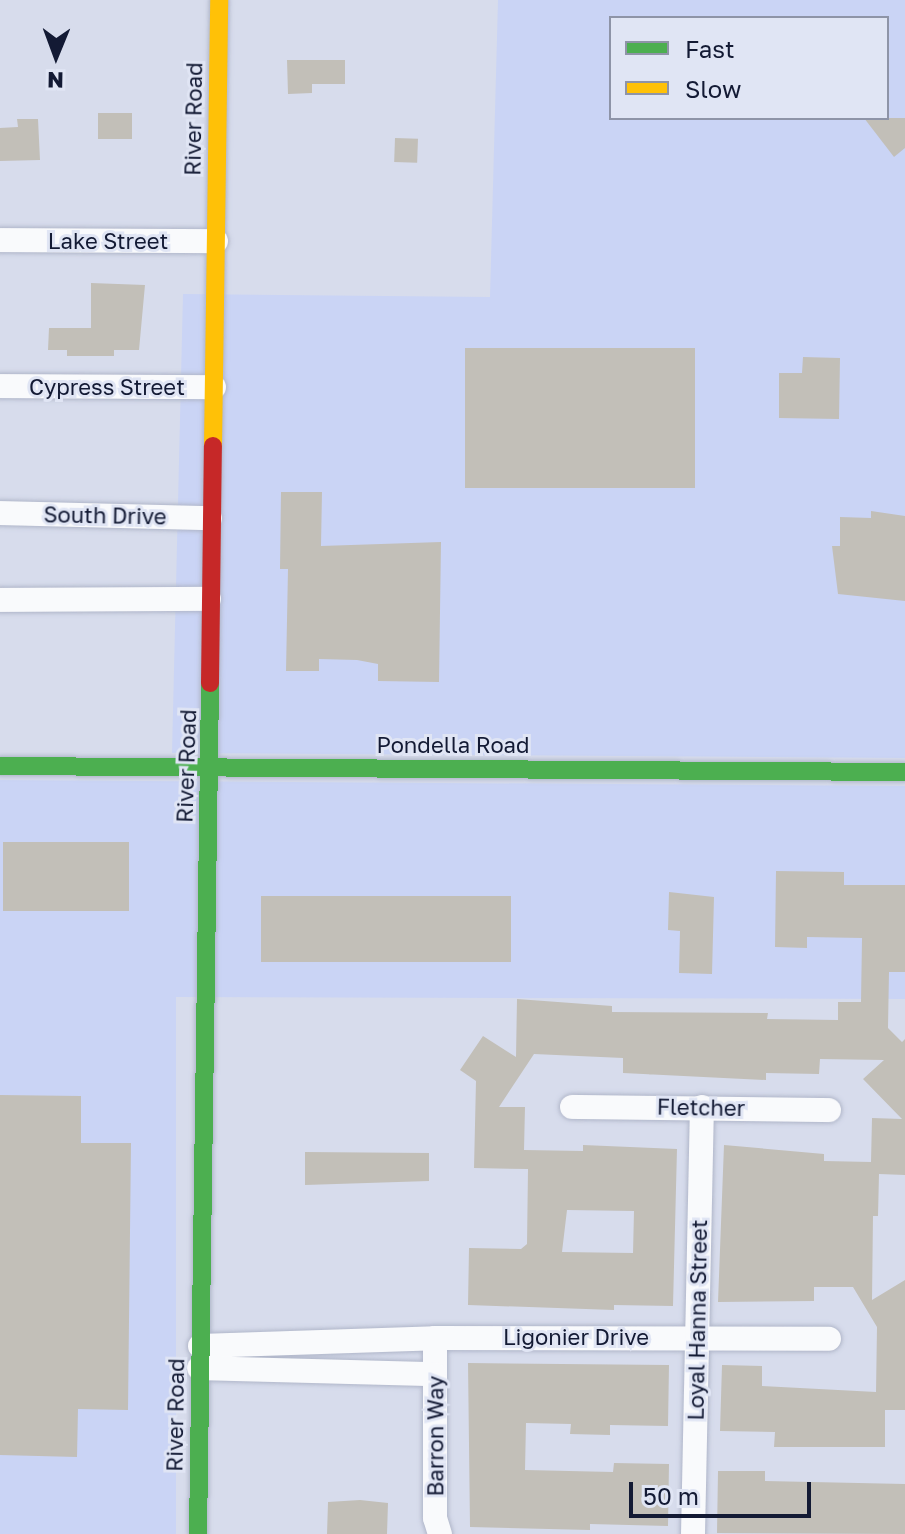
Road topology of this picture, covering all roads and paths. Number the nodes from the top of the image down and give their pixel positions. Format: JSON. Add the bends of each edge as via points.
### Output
{"nodes":[{"id":1,"x":219,"y":0,"type":"edge"},
{"id":2,"x":0,"y":240,"type":"edge"},
{"id":3,"x":216,"y":241,"type":"junction"},
{"id":4,"x":0,"y":386,"type":"edge"},
{"id":5,"x":214,"y":387,"type":"junction"},
{"id":6,"x":0,"y":513,"type":"edge"},
{"id":7,"x":210,"y":518,"type":"junction"},
{"id":8,"x":209,"y":599,"type":"junction"},
{"id":9,"x":0,"y":600,"type":"edge"},
{"id":10,"x":0,"y":766,"type":"edge"},
{"id":11,"x":211,"y":767,"type":"junction"},
{"id":12,"x":905,"y":772,"type":"edge"},
{"id":13,"x":572,"y":1107,"type":"dead end"},
{"id":14,"x":702,"y":1107,"type":"junction"},
{"id":15,"x":829,"y":1110,"type":"dead end"},
{"id":16,"x":697,"y":1337,"type":"junction"},
{"id":17,"x":435,"y":1338,"type":"junction"},
{"id":18,"x":829,"y":1339,"type":"dead end"},
{"id":19,"x":323,"y":1342,"type":"junction"},
{"id":20,"x":200,"y":1357,"type":"junction"},
{"id":21,"x":324,"y":1373,"type":"junction"},
{"id":22,"x":434,"y":1374,"type":"junction"},
{"id":23,"x":198,"y":1534,"type":"edge"},
{"id":24,"x":440,"y":1534,"type":"edge"},
{"id":25,"x":693,"y":1534,"type":"edge"}],
"edges":[{"from":1,"to":3,"type":"street","name":"River Road"},
{"from":2,"to":3,"type":"street","name":"Lake Street"},
{"from":3,"to":5,"type":"street","name":"River Road"},
{"from":4,"to":5,"type":"street","name":"Cypress Street"},
{"from":5,"to":7,"type":"street","name":"River Road"},
{"from":6,"to":7,"type":"street","name":"South Drive"},
{"from":7,"to":8,"type":"street","name":"River Road"},
{"from":8,"to":9,"type":"street"},
{"from":8,"to":11,"type":"street","name":"River Road"},
{"from":10,"to":11,"type":"street","name":"Pondella Road"},
{"from":11,"to":12,"type":"street","name":"Pondella Road"},
{"from":11,"to":20,"type":"street","name":"River Road","via":[[202,968]]},
{"from":13,"to":14,"type":"street","name":"Fletcher"},
{"from":14,"to":15,"type":"street","name":"Fletcher"},
{"from":14,"to":16,"type":"street","name":"Loyal Hanna Street"},
{"from":16,"to":17,"type":"street","name":"Ligonier Drive"},
{"from":16,"to":18,"type":"street","name":"Ligonier Drive"},
{"from":16,"to":25,"type":"street","name":"Loyal Hanna Street"},
{"from":17,"to":19,"type":"street","name":"Ligonier Drive"},
{"from":17,"to":22,"type":"street","name":"Barron Way"},
{"from":19,"to":20,"type":"street","name":"Ligonier Drive"},
{"from":19,"to":21,"type":"street"},
{"from":20,"to":21,"type":"street"},
{"from":20,"to":23,"type":"street","name":"River Road"},
{"from":21,"to":22,"type":"street"},
{"from":22,"to":24,"type":"street","name":"Barron Way","via":[[435,1518]]}]}
